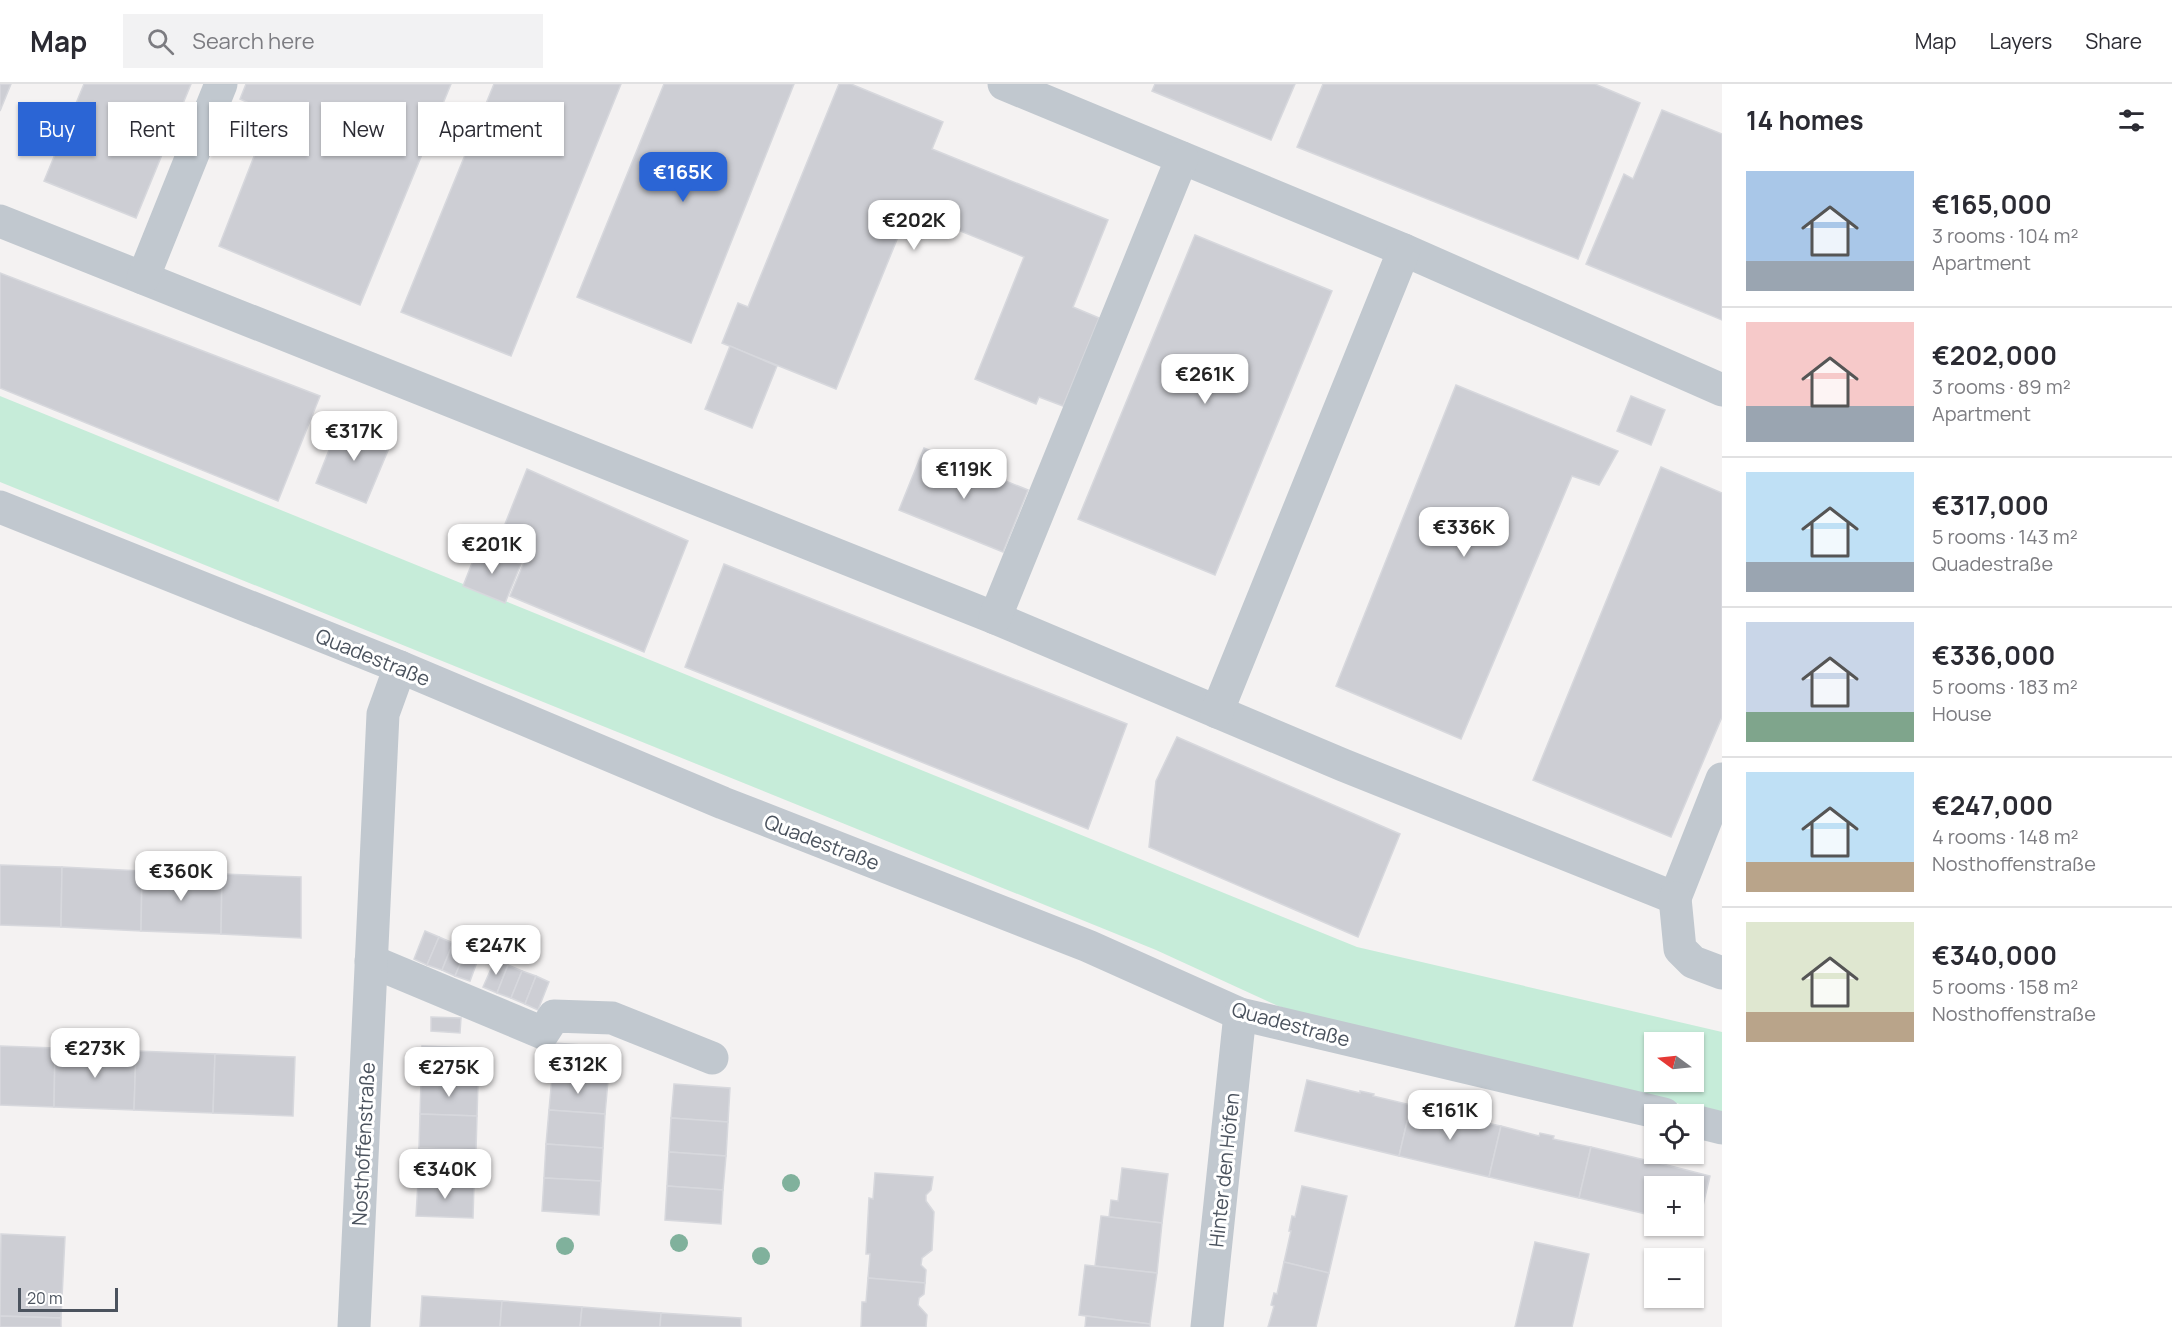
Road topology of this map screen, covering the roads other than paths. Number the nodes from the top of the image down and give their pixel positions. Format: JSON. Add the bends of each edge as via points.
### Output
{"nodes":[{"id":1,"x":221,"y":84,"type":"edge"},
{"id":2,"x":1004,"y":84,"type":"edge"},
{"id":3,"x":1182,"y":158,"type":"junction"},
{"id":4,"x":0,"y":221,"type":"edge"},
{"id":5,"x":1404,"y":250,"type":"junction"},
{"id":6,"x":142,"y":278,"type":"junction"},
{"id":7,"x":1722,"y":390,"type":"edge"},
{"id":8,"x":0,"y":507,"type":"edge"},
{"id":9,"x":995,"y":618,"type":"junction"},
{"id":10,"x":400,"y":667,"type":"junction"},
{"id":11,"x":1217,"y":712,"type":"junction"},
{"id":12,"x":1722,"y":779,"type":"edge"},
{"id":13,"x":1675,"y":898,"type":"junction"},
{"id":14,"x":371,"y":960,"type":"junction"},
{"id":15,"x":1722,"y":972,"type":"edge"},
{"id":16,"x":1240,"y":1014,"type":"junction"},
{"id":17,"x":712,"y":1058,"type":"dead end"},
{"id":18,"x":1644,"y":1109,"type":"edge"},
{"id":19,"x":1704,"y":1124,"type":"edge"},
{"id":20,"x":1722,"y":1128,"type":"edge"},
{"id":21,"x":354,"y":1327,"type":"edge"},
{"id":22,"x":1207,"y":1327,"type":"edge"}],
"edges":[{"from":1,"to":6,"type":"street"},
{"from":2,"to":3,"type":"street"},
{"from":3,"to":5,"type":"street"},
{"from":3,"to":9,"type":"street"},
{"from":4,"to":6,"type":"street"},
{"from":5,"to":7,"type":"street"},
{"from":5,"to":11,"type":"street"},
{"from":6,"to":9,"type":"street"},
{"from":8,"to":10,"type":"street","name":"Quadestraße"},
{"from":9,"to":11,"type":"street"},
{"from":10,"to":14,"type":"street","name":"Nosthoffenstraße","via":[[383,714]]},
{"from":10,"to":16,"type":"street","name":"Quadestraße","via":[[723,803],[1088,946]]},
{"from":11,"to":13,"type":"street"},
{"from":12,"to":13,"type":"street"},
{"from":13,"to":15,"type":"street","via":[[1680,949],[1693,962]]},
{"from":14,"to":17,"type":"street","via":[[543,1033],[554,1016],[612,1018]]},
{"from":14,"to":21,"type":"street","name":"Nosthoffenstraße"},
{"from":16,"to":18,"type":"street","name":"Quadestraße"},
{"from":16,"to":22,"type":"street","name":"Hinter den Höfen"},
{"from":19,"to":20,"type":"street"}]}
